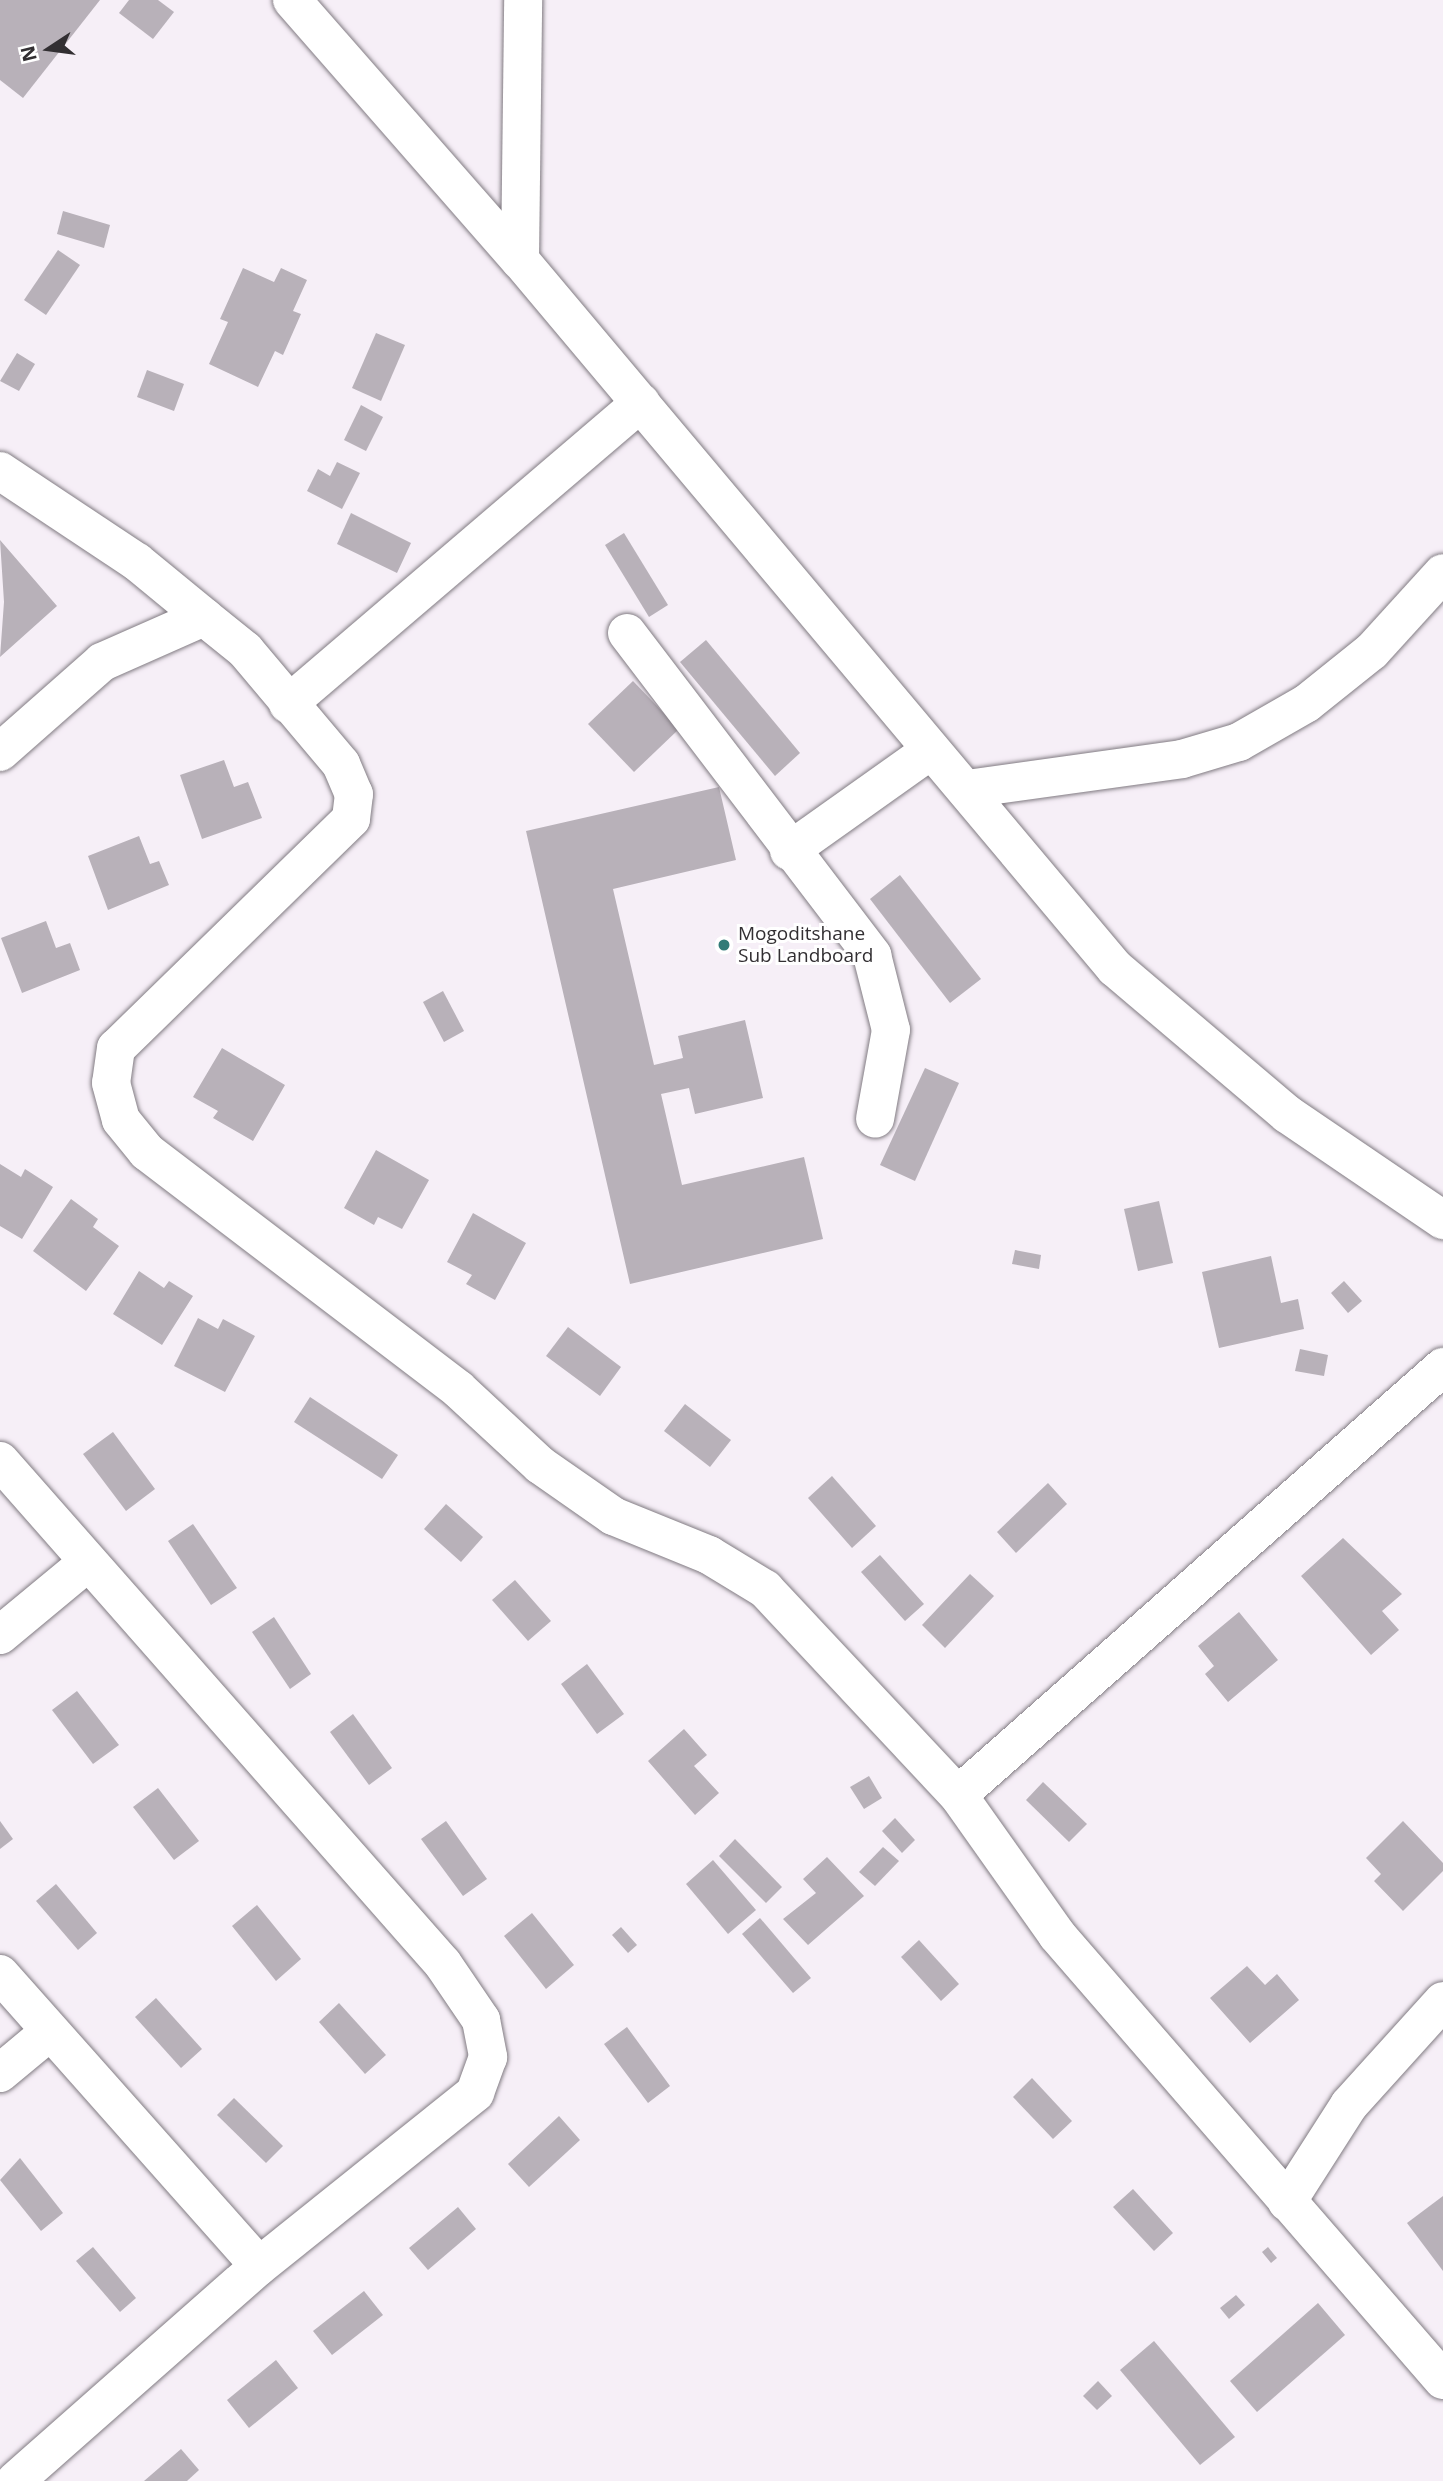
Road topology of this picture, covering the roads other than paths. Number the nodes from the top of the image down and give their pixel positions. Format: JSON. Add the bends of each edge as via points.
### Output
{"nodes":[{"id":1,"x":292,"y":0,"type":"edge"},
{"id":2,"x":523,"y":0,"type":"edge"},
{"id":3,"x":520,"y":260,"type":"junction"},
{"id":4,"x":642,"y":402,"type":"junction"},
{"id":5,"x":0,"y":471,"type":"edge"},
{"id":6,"x":1443,"y":573,"type":"edge"},
{"id":7,"x":204,"y":617,"type":"junction"},
{"id":8,"x":627,"y":633,"type":"dead end"},
{"id":9,"x":288,"y":704,"type":"junction"},
{"id":10,"x":931,"y":750,"type":"junction"},
{"id":11,"x":0,"y":752,"type":"edge"},
{"id":12,"x":967,"y":789,"type":"junction"},
{"id":13,"x":789,"y":851,"type":"junction"},
{"id":14,"x":874,"y":1119,"type":"dead end"},
{"id":15,"x":1443,"y":1220,"type":"edge"},
{"id":16,"x":1443,"y":1367,"type":"edge"},
{"id":17,"x":0,"y":1461,"type":"edge"},
{"id":18,"x":87,"y":1563,"type":"junction"},
{"id":19,"x":0,"y":1635,"type":"edge"},
{"id":20,"x":958,"y":1795,"type":"junction"},
{"id":21,"x":0,"y":1974,"type":"edge"},
{"id":22,"x":1443,"y":2001,"type":"edge"},
{"id":23,"x":47,"y":2033,"type":"junction"},
{"id":24,"x":0,"y":2073,"type":"edge"},
{"id":25,"x":1287,"y":2202,"type":"junction"},
{"id":26,"x":259,"y":2266,"type":"junction"},
{"id":27,"x":1443,"y":2380,"type":"edge"},
{"id":28,"x":15,"y":2481,"type":"edge"}],
"edges":[{"from":1,"to":3,"type":"street"},
{"from":2,"to":3,"type":"street"},
{"from":3,"to":4,"type":"street"},
{"from":4,"to":9,"type":"street"},
{"from":4,"to":10,"type":"street"},
{"from":5,"to":7,"type":"street","via":[[137,562]]},
{"from":6,"to":12,"type":"street","via":[[1372,651],[1307,703],[1239,742],[1182,759]]},
{"from":7,"to":9,"type":"street","via":[[245,650]]},
{"from":7,"to":11,"type":"street","via":[[102,662]]},
{"from":8,"to":13,"type":"street"},
{"from":9,"to":20,"type":"street","via":[[341,764],[354,794],[351,819],[116,1048],[111,1083],[121,1120],[147,1152],[458,1390],[540,1465],[613,1516],[709,1555],[765,1589]]},
{"from":10,"to":12,"type":"street"},
{"from":10,"to":13,"type":"street"},
{"from":12,"to":15,"type":"street","via":[[1115,968],[1287,1114]]},
{"from":13,"to":14,"type":"street","via":[[872,955],[885,991],[891,1030]]},
{"from":16,"to":20,"type":"street"},
{"from":17,"to":18,"type":"street"},
{"from":18,"to":19,"type":"street"},
{"from":18,"to":26,"type":"street","via":[[443,1964],[481,2020],[488,2057],[475,2093]]},
{"from":20,"to":25,"type":"street","via":[[1057,1935]]},
{"from":21,"to":23,"type":"street"},
{"from":22,"to":25,"type":"street","via":[[1349,2105]]},
{"from":23,"to":24,"type":"street"},
{"from":23,"to":26,"type":"street"},
{"from":25,"to":27,"type":"street"},
{"from":26,"to":28,"type":"street"}]}
